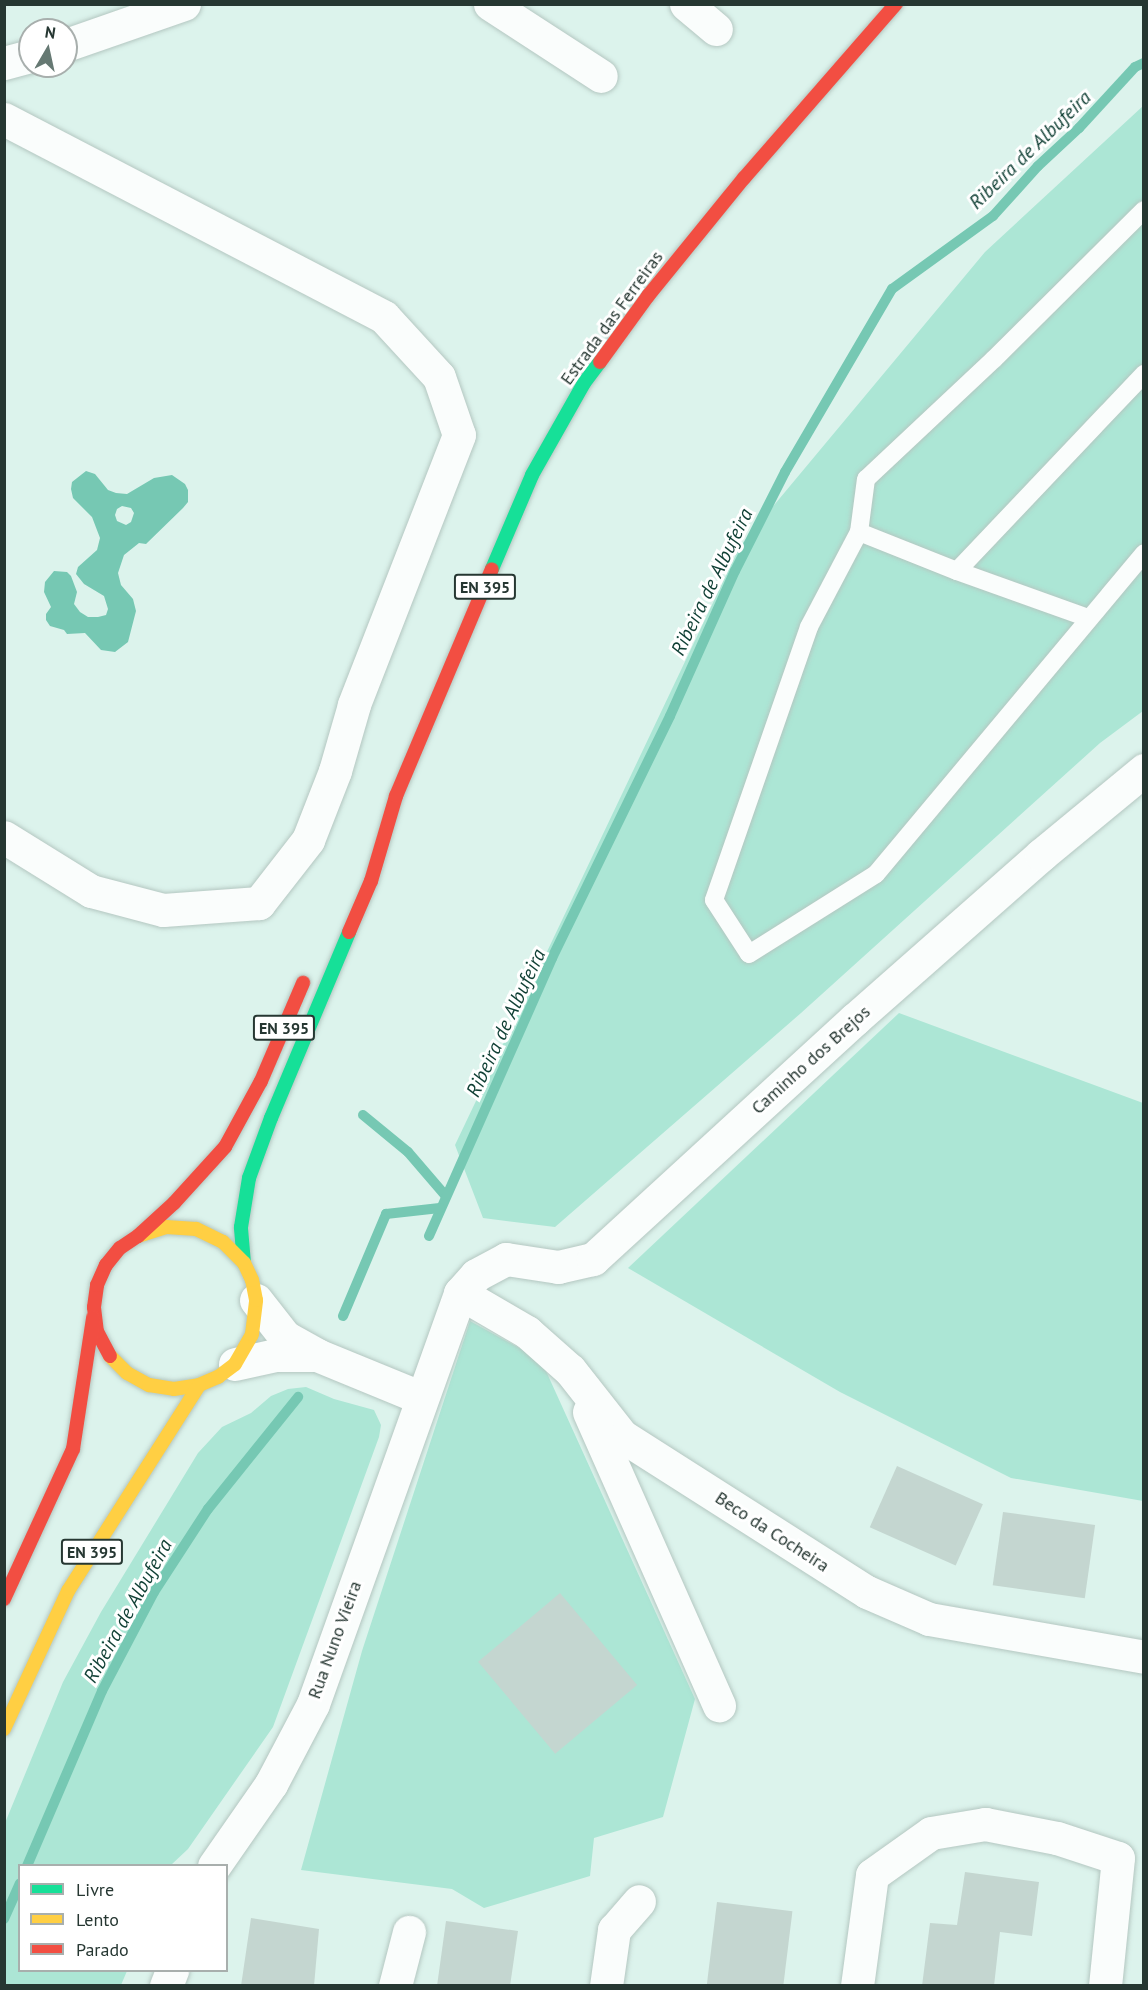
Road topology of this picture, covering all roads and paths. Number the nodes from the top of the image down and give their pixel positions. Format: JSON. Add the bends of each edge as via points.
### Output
{"nodes":[{"id":1,"x":184,"y":4,"type":"edge"},
{"id":2,"x":490,"y":4,"type":"edge"},
{"id":3,"x":686,"y":4,"type":"edge"},
{"id":4,"x":883,"y":4,"type":"edge"},
{"id":5,"x":896,"y":4,"type":"edge"},
{"id":6,"x":716,"y":29,"type":"dead end"},
{"id":7,"x":78,"y":41,"type":"edge"},
{"id":8,"x":843,"y":63,"type":"junction"},
{"id":9,"x":601,"y":76,"type":"dead end"},
{"id":10,"x":4,"y":119,"type":"edge"},
{"id":11,"x":1143,"y":210,"type":"edge"},
{"id":12,"x":1143,"y":374,"type":"edge"},
{"id":13,"x":859,"y":531,"type":"junction"},
{"id":14,"x":1143,"y":553,"type":"edge"},
{"id":15,"x":957,"y":571,"type":"junction"},
{"id":16,"x":1088,"y":618,"type":"junction"},
{"id":17,"x":1143,"y":770,"type":"edge"},
{"id":18,"x":396,"y":796,"type":"junction"},
{"id":19,"x":4,"y":837,"type":"edge"},
{"id":20,"x":364,"y":852,"type":"dead end"},
{"id":21,"x":311,"y":965,"type":"dead end"},
{"id":22,"x":138,"y":1236,"type":"junction"},
{"id":23,"x":244,"y":1263,"type":"junction"},
{"id":24,"x":460,"y":1293,"type":"junction"},
{"id":25,"x":256,"y":1300,"type":"junction"},
{"id":26,"x":94,"y":1308,"type":"junction"},
{"id":27,"x":317,"y":1356,"type":"junction"},
{"id":28,"x":235,"y":1364,"type":"junction"},
{"id":29,"x":570,"y":1370,"type":"junction"},
{"id":30,"x":199,"y":1386,"type":"junction"},
{"id":31,"x":422,"y":1398,"type":"junction"},
{"id":32,"x":4,"y":1599,"type":"edge"},
{"id":33,"x":1143,"y":1657,"type":"edge"},
{"id":34,"x":719,"y":1706,"type":"dead end"},
{"id":35,"x":4,"y":1729,"type":"edge"},
{"id":36,"x":215,"y":1864,"type":"edge"},
{"id":37,"x":639,"y":1901,"type":"dead end"},
{"id":38,"x":409,"y":1932,"type":"dead end"},
{"id":39,"x":172,"y":1972,"type":"edge"},
{"id":40,"x":166,"y":1986,"type":"edge"},
{"id":41,"x":395,"y":1986,"type":"edge"},
{"id":42,"x":606,"y":1986,"type":"edge"},
{"id":43,"x":857,"y":1986,"type":"edge"},
{"id":44,"x":1105,"y":1986,"type":"edge"}],
"edges":[{"from":1,"to":7,"type":"street"},
{"from":2,"to":9,"type":"street"},
{"from":3,"to":6,"type":"street"},
{"from":4,"to":8,"type":"main road","name":"Estrada das Ferreiras","number":"EN 395"},
{"from":5,"to":8,"type":"main road","name":"Estrada das Ferreiras","number":"EN 395"},
{"from":8,"to":18,"type":"main road","name":"Estrada das Ferreiras","number":"EN 395","via":[[736,187],[584,383],[532,475]]},
{"from":10,"to":19,"type":"street","via":[[384,317],[439,376],[459,435],[354,705],[335,771],[308,840],[259,903],[163,910],[91,891]]},
{"from":11,"to":13,"type":"lane","via":[[994,359],[866,479]]},
{"from":12,"to":15,"type":"lane"},
{"from":13,"to":15,"type":"lane"},
{"from":13,"to":16,"type":"lane","via":[[809,627],[714,900],[749,954],[876,874]]},
{"from":14,"to":16,"type":"lane"},
{"from":15,"to":16,"type":"lane"},
{"from":17,"to":24,"type":"street","name":"Caminho dos Brejos","via":[[855,1019],[593,1259],[558,1267],[506,1259],[476,1275]]},
{"from":18,"to":20,"type":"main road","number":"EN 395"},
{"from":18,"to":23,"type":"main road","number":"EN 395","via":[[371,880],[249,1178],[242,1227]]},
{"from":21,"to":22,"type":"main road","number":"EN 395","via":[[261,1081],[225,1147]]},
{"from":22,"to":23,"type":"main road","number":"EN 395","via":[[166,1227],[196,1229],[223,1242]]},
{"from":22,"to":26,"type":"main road","number":"EN 395","via":[[120,1248],[106,1265],[97,1285]]},
{"from":23,"to":25,"type":"main road","number":"EN 395"},
{"from":24,"to":29,"type":"street","name":"Beco da Cocheira","via":[[527,1332]]},
{"from":24,"to":31,"type":"street","name":"Rua Nuno Vieira"},
{"from":25,"to":27,"type":"street","via":[[285,1337]]},
{"from":25,"to":28,"type":"main road","number":"EN 395","via":[[252,1334]]},
{"from":26,"to":30,"type":"main road","number":"EN 395","via":[[98,1332],[109,1355],[127,1373],[149,1384],[174,1389]]},
{"from":26,"to":32,"type":"main road","number":"EN 395","via":[[72,1449]]},
{"from":27,"to":28,"type":"street","via":[[276,1355]]},
{"from":27,"to":31,"type":"street"},
{"from":28,"to":30,"type":"main road","number":"EN 395"},
{"from":29,"to":33,"type":"street","name":"Beco da Cocheira","via":[[622,1436],[867,1592],[929,1618]]},
{"from":29,"to":34,"type":"street"},
{"from":30,"to":35,"type":"main road","number":"EN 395","via":[[68,1591]]},
{"from":31,"to":36,"type":"street","name":"Rua Nuno Vieira","via":[[304,1725],[272,1784]]},
{"from":37,"to":42,"type":"street","via":[[614,1930]]},
{"from":38,"to":41,"type":"street"},
{"from":39,"to":40,"type":"street"},
{"from":43,"to":44,"type":"street","via":[[872,1875],[931,1833],[985,1824],[1057,1838],[1118,1858]]}]}
